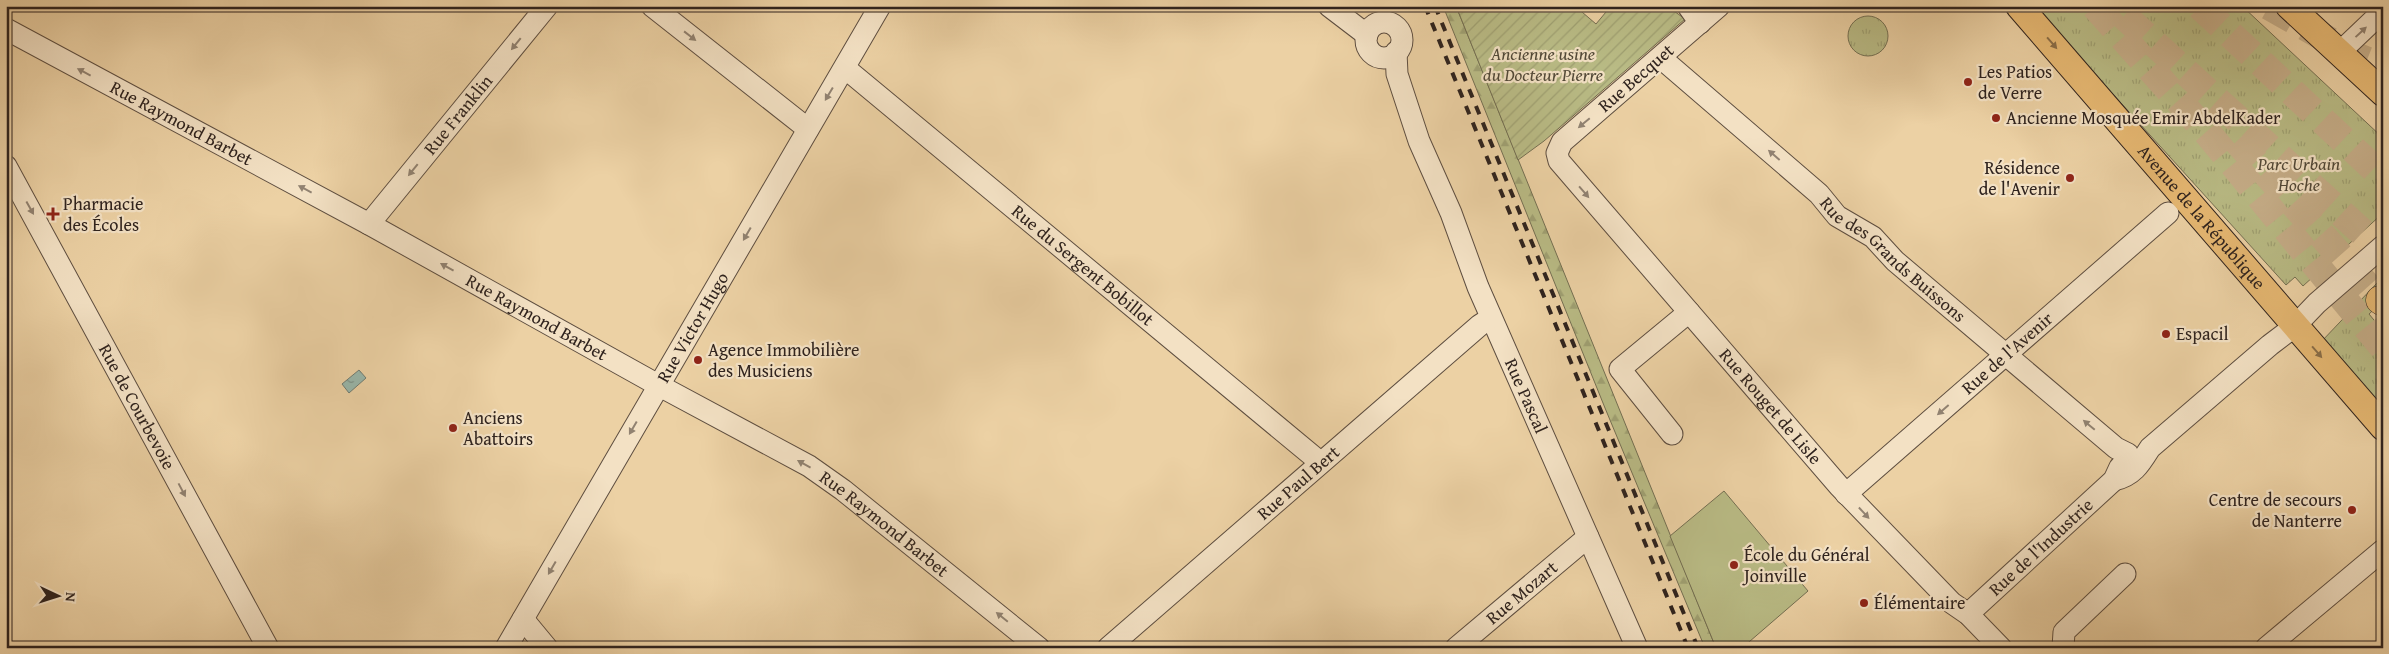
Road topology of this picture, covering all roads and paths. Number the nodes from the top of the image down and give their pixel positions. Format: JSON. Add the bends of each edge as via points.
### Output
{"nodes":[{"id":1,"x":547,"y":6,"type":"edge"},
{"id":2,"x":652,"y":6,"type":"edge"},
{"id":3,"x":880,"y":6,"type":"edge"},
{"id":4,"x":1329,"y":6,"type":"edge"},
{"id":5,"x":1719,"y":6,"type":"edge"},
{"id":6,"x":2019,"y":6,"type":"edge"},
{"id":7,"x":2289,"y":6,"type":"edge"},
{"id":8,"x":2383,"y":11,"type":"edge"},
{"id":9,"x":1382,"y":14,"type":"edge"},
{"id":10,"x":1694,"y":15,"type":"edge"},
{"id":11,"x":6,"y":29,"type":"edge"},
{"id":12,"x":1367,"y":35,"type":"junction"},
{"id":13,"x":1396,"y":52,"type":"junction"},
{"id":14,"x":2340,"y":52,"type":"junction"},
{"id":15,"x":1376,"y":56,"type":"junction"},
{"id":16,"x":1661,"y":58,"type":"junction"},
{"id":17,"x":845,"y":68,"type":"junction"},
{"id":18,"x":2383,"y":93,"type":"edge"},
{"id":19,"x":808,"y":129,"type":"junction"},
{"id":20,"x":1419,"y":141,"type":"junction"},
{"id":21,"x":1557,"y":153,"type":"joint"},
{"id":22,"x":6,"y":166,"type":"edge"},
{"id":23,"x":2168,"y":213,"type":"dead end"},
{"id":24,"x":369,"y":224,"type":"junction"},
{"id":25,"x":2383,"y":246,"type":"edge"},
{"id":26,"x":1688,"y":312,"type":"junction"},
{"id":27,"x":1492,"y":318,"type":"junction"},
{"id":28,"x":2295,"y":326,"type":"junction"},
{"id":29,"x":2006,"y":356,"type":"junction"},
{"id":30,"x":658,"y":385,"type":"junction"},
{"id":31,"x":2383,"y":427,"type":"edge"},
{"id":32,"x":1672,"y":434,"type":"dead end"},
{"id":33,"x":2150,"y":448,"type":"junction"},
{"id":34,"x":2128,"y":454,"type":"junction"},
{"id":35,"x":1320,"y":462,"type":"junction"},
{"id":36,"x":2114,"y":480,"type":"junction"},
{"id":37,"x":1846,"y":494,"type":"junction"},
{"id":38,"x":1588,"y":537,"type":"junction"},
{"id":39,"x":2383,"y":550,"type":"edge"},
{"id":40,"x":2125,"y":574,"type":"dead end"},
{"id":41,"x":1968,"y":614,"type":"junction"},
{"id":42,"x":523,"y":619,"type":"junction"},
{"id":43,"x":268,"y":648,"type":"edge"},
{"id":44,"x":506,"y":648,"type":"edge"},
{"id":45,"x":547,"y":648,"type":"edge"},
{"id":46,"x":1039,"y":648,"type":"edge"},
{"id":47,"x":1108,"y":648,"type":"edge"},
{"id":48,"x":1456,"y":648,"type":"edge"},
{"id":49,"x":1637,"y":648,"type":"edge"},
{"id":50,"x":2001,"y":648,"type":"edge"},
{"id":51,"x":2063,"y":648,"type":"edge"},
{"id":52,"x":2266,"y":648,"type":"edge"}],
"edges":[{"from":1,"to":24,"type":"street","name":"Rue Franklin","one_way":true},
{"from":2,"to":19,"type":"street","one_way":true},
{"from":3,"to":17,"type":"street","name":"Rue Victor Hugo"},
{"from":4,"to":12,"type":"street","name":"Rue Pascal"},
{"from":5,"to":10,"type":"street","name":"Rue Becquet"},
{"from":6,"to":28,"type":"main road","name":"Avenue de la République","one_way":true},
{"from":7,"to":14,"type":"main road"},
{"from":14,"to":8,"type":"street","one_way":true},
{"from":9,"to":12,"type":"street","name":"Rue Pascal"},
{"from":9,"to":13,"type":"street","name":"Rue Pascal","via":[[1400,33],[1402,40]]},
{"from":10,"to":16,"type":"street","name":"Rue Becquet"},
{"from":24,"to":11,"type":"street","name":"Rue Raymond Barbet","one_way":true},
{"from":12,"to":15,"type":"street","name":"Rue Pascal","via":[[1368,47]]},
{"from":13,"to":15,"type":"street","via":[[1383,58]]},
{"from":13,"to":20,"type":"street","name":"Rue Pascal","via":[[1397,74]]},
{"from":14,"to":18,"type":"main road"},
{"from":15,"to":20,"type":"street","name":"Rue Pascal","via":[[1383,78]]},
{"from":16,"to":21,"type":"street","name":"Rue Becquet","one_way":true,"via":[[1566,139]]},
{"from":29,"to":16,"type":"street","name":"Rue des Grands Buissons","one_way":true,"via":[[1895,261],[1873,237],[1837,216],[1819,194]]},
{"from":17,"to":19,"type":"street","name":"Rue Victor Hugo","one_way":true},
{"from":17,"to":35,"type":"street","name":"Rue du Sergent Bobillot"},
{"from":19,"to":30,"type":"street","name":"Rue Victor Hugo","one_way":true},
{"from":20,"to":27,"type":"street","name":"Rue Pascal"},
{"from":21,"to":26,"type":"street","name":"Rue Rouget de Lisle","one_way":true,"via":[[1568,174]]},
{"from":22,"to":43,"type":"street","name":"Rue de Courbevoie","one_way":true},
{"from":23,"to":29,"type":"street","name":"Rue de l'Avenir"},
{"from":30,"to":24,"type":"street","name":"Rue Raymond Barbet","one_way":true},
{"from":25,"to":28,"type":"street","name":"Rue de l'Industrie"},
{"from":26,"to":32,"type":"street","via":[[1620,369]]},
{"from":26,"to":37,"type":"street","name":"Rue Rouget de Lisle"},
{"from":27,"to":35,"type":"street","name":"Rue Paul Bert"},
{"from":27,"to":38,"type":"street","name":"Rue Pascal"},
{"from":28,"to":31,"type":"main road","name":"Avenue de la République","one_way":true},
{"from":28,"to":33,"type":"street","name":"Rue de l'Industrie"},
{"from":34,"to":29,"type":"street","name":"Rue des Grands Buissons","one_way":true,"via":[[2116,448]]},
{"from":29,"to":37,"type":"street","name":"Rue de l'Avenir","one_way":true},
{"from":30,"to":42,"type":"street","name":"Rue Victor Hugo","one_way":true},
{"from":46,"to":30,"type":"street","name":"Rue Raymond Barbet","one_way":true,"via":[[823,475]]},
{"from":33,"to":34,"type":"street","name":"Rue de l'Industrie"},
{"from":33,"to":36,"type":"street","name":"Rue de l'Industrie","via":[[2126,478]]},
{"from":34,"to":36,"type":"street","name":"Rue de l'Industrie"},
{"from":35,"to":47,"type":"street","name":"Rue Paul Bert"},
{"from":36,"to":41,"type":"street","name":"Rue de l'Industrie"},
{"from":37,"to":41,"type":"street","name":"Rue Rouget de Lisle","one_way":true,"via":[[1952,603]]},
{"from":38,"to":48,"type":"street","name":"Rue Mozart"},
{"from":38,"to":49,"type":"street","name":"Rue Pascal"},
{"from":39,"to":52,"type":"street"},
{"from":40,"to":51,"type":"street","via":[[2064,632]]},
{"from":41,"to":50,"type":"street","name":"Rue Rouget de Lisle"},
{"from":42,"to":44,"type":"street","name":"Rue Victor Hugo"},
{"from":42,"to":45,"type":"street"}]}
